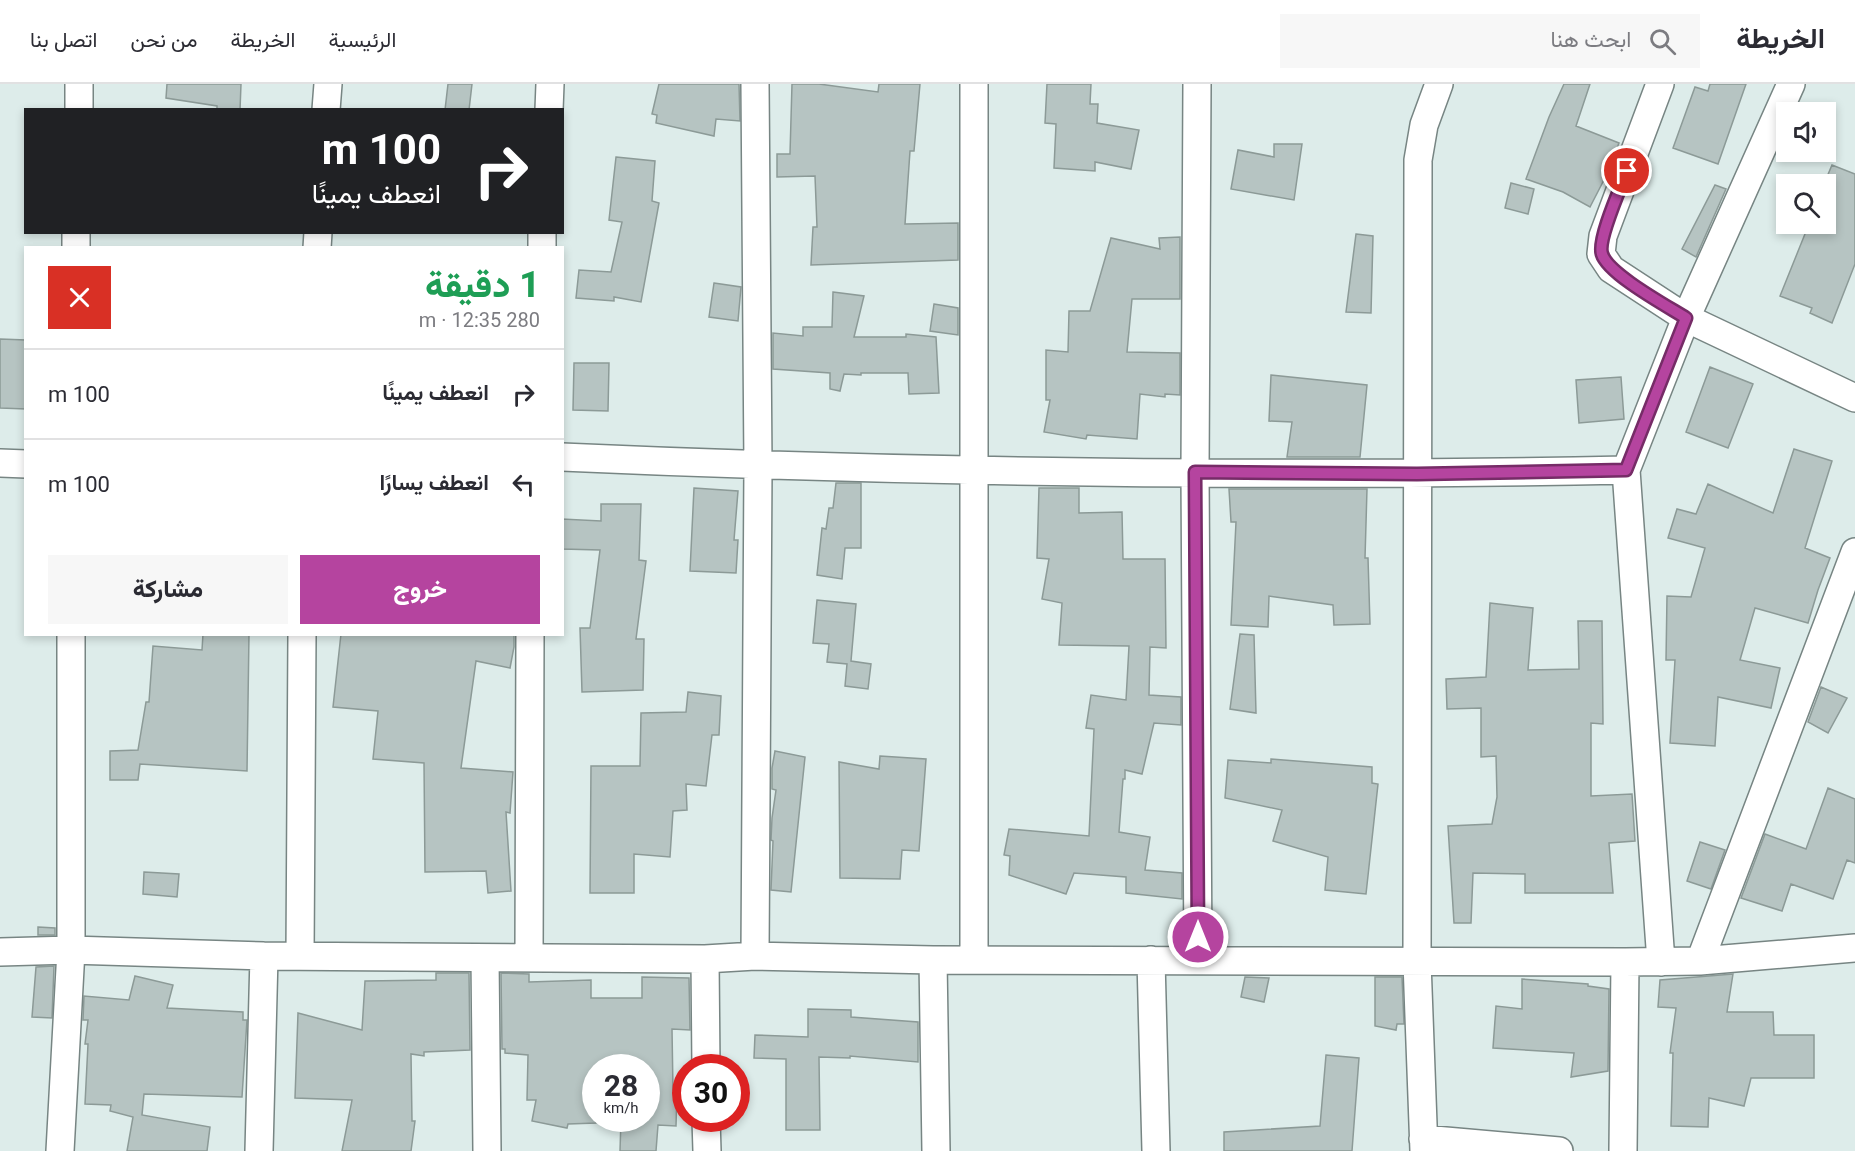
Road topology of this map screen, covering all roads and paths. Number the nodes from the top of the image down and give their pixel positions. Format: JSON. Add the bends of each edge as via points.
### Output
{"nodes":[{"id":1,"x":80,"y":84,"type":"edge"},
{"id":2,"x":328,"y":84,"type":"edge"},
{"id":3,"x":550,"y":84,"type":"edge"},
{"id":4,"x":755,"y":84,"type":"edge"},
{"id":5,"x":974,"y":84,"type":"edge"},
{"id":6,"x":1197,"y":84,"type":"edge"},
{"id":7,"x":1439,"y":84,"type":"edge"},
{"id":8,"x":1660,"y":84,"type":"edge"},
{"id":9,"x":1791,"y":84,"type":"edge"},
{"id":10,"x":79,"y":108,"type":"edge"},
{"id":11,"x":326,"y":108,"type":"edge"},
{"id":12,"x":549,"y":108,"type":"edge"},
{"id":13,"x":1686,"y":318,"type":"junction"},
{"id":14,"x":1855,"y":398,"type":"edge"},
{"id":15,"x":564,"y":457,"type":"edge"},
{"id":16,"x":0,"y":463,"type":"edge"},
{"id":17,"x":24,"y":464,"type":"edge"},
{"id":18,"x":759,"y":466,"type":"junction"},
{"id":19,"x":1626,"y":470,"type":"junction"},
{"id":20,"x":975,"y":471,"type":"junction"},
{"id":21,"x":1195,"y":472,"type":"junction"},
{"id":22,"x":1417,"y":474,"type":"junction"},
{"id":23,"x":1855,"y":552,"type":"edge"},
{"id":24,"x":71,"y":636,"type":"edge"},
{"id":25,"x":302,"y":636,"type":"edge"},
{"id":26,"x":530,"y":636,"type":"edge"},
{"id":27,"x":1855,"y":948,"type":"edge"},
{"id":28,"x":71,"y":950,"type":"junction"},
{"id":29,"x":0,"y":952,"type":"edge"},
{"id":30,"x":264,"y":956,"type":"junction"},
{"id":31,"x":300,"y":956,"type":"junction"},
{"id":32,"x":755,"y":956,"type":"junction"},
{"id":33,"x":485,"y":958,"type":"junction"},
{"id":34,"x":529,"y":958,"type":"junction"},
{"id":35,"x":705,"y":959,"type":"junction"},
{"id":36,"x":933,"y":960,"type":"junction"},
{"id":37,"x":974,"y":960,"type":"junction"},
{"id":38,"x":1151,"y":960,"type":"junction"},
{"id":39,"x":1198,"y":961,"type":"junction"},
{"id":40,"x":1700,"y":961,"type":"junction"},
{"id":41,"x":1418,"y":962,"type":"junction"},
{"id":42,"x":1625,"y":962,"type":"junction"},
{"id":43,"x":1661,"y":962,"type":"junction"},
{"id":44,"x":706,"y":1054,"type":"edge"},
{"id":45,"x":706,"y":1132,"type":"edge"},
{"id":46,"x":1424,"y":1145,"type":"edge"},
{"id":47,"x":60,"y":1151,"type":"edge"},
{"id":48,"x":259,"y":1151,"type":"edge"},
{"id":49,"x":487,"y":1151,"type":"edge"},
{"id":50,"x":707,"y":1151,"type":"edge"},
{"id":51,"x":936,"y":1151,"type":"edge"},
{"id":52,"x":1156,"y":1151,"type":"edge"},
{"id":53,"x":1558,"y":1151,"type":"edge"},
{"id":54,"x":1623,"y":1151,"type":"edge"}],
"edges":[{"from":1,"to":10,"type":"street"},
{"from":2,"to":11,"type":"street"},
{"from":3,"to":12,"type":"street"},
{"from":4,"to":18,"type":"street"},
{"from":5,"to":20,"type":"street"},
{"from":6,"to":21,"type":"street"},
{"from":7,"to":22,"type":"street","via":[[1424,125],[1418,160]]},
{"from":8,"to":13,"type":"street","via":[[1603,236],[1601,254],[1611,269]]},
{"from":9,"to":13,"type":"street"},
{"from":13,"to":14,"type":"street"},
{"from":13,"to":19,"type":"street"},
{"from":15,"to":18,"type":"street"},
{"from":16,"to":17,"type":"street"},
{"from":18,"to":20,"type":"street"},
{"from":18,"to":32,"type":"street"},
{"from":19,"to":22,"type":"street"},
{"from":19,"to":43,"type":"street"},
{"from":20,"to":21,"type":"street"},
{"from":20,"to":37,"type":"street"},
{"from":21,"to":22,"type":"street"},
{"from":21,"to":39,"type":"street"},
{"from":22,"to":41,"type":"street"},
{"from":23,"to":40,"type":"street"},
{"from":24,"to":28,"type":"street"},
{"from":25,"to":31,"type":"street"},
{"from":26,"to":34,"type":"street"},
{"from":27,"to":40,"type":"street"},
{"from":28,"to":29,"type":"street"},
{"from":28,"to":30,"type":"street"},
{"from":28,"to":47,"type":"street"},
{"from":30,"to":31,"type":"street"},
{"from":30,"to":48,"type":"street"},
{"from":31,"to":33,"type":"street"},
{"from":32,"to":35,"type":"street"},
{"from":32,"to":36,"type":"street"},
{"from":33,"to":34,"type":"street"},
{"from":33,"to":49,"type":"street"},
{"from":34,"to":35,"type":"street"},
{"from":35,"to":44,"type":"street"},
{"from":36,"to":37,"type":"street"},
{"from":36,"to":51,"type":"street"},
{"from":37,"to":38,"type":"street"},
{"from":38,"to":39,"type":"street"},
{"from":38,"to":52,"type":"street"},
{"from":39,"to":41,"type":"street"},
{"from":40,"to":43,"type":"street"},
{"from":41,"to":42,"type":"street"},
{"from":41,"to":46,"type":"street"},
{"from":42,"to":43,"type":"street"},
{"from":42,"to":54,"type":"street"},
{"from":45,"to":50,"type":"street"},
{"from":46,"to":53,"type":"street"}]}
